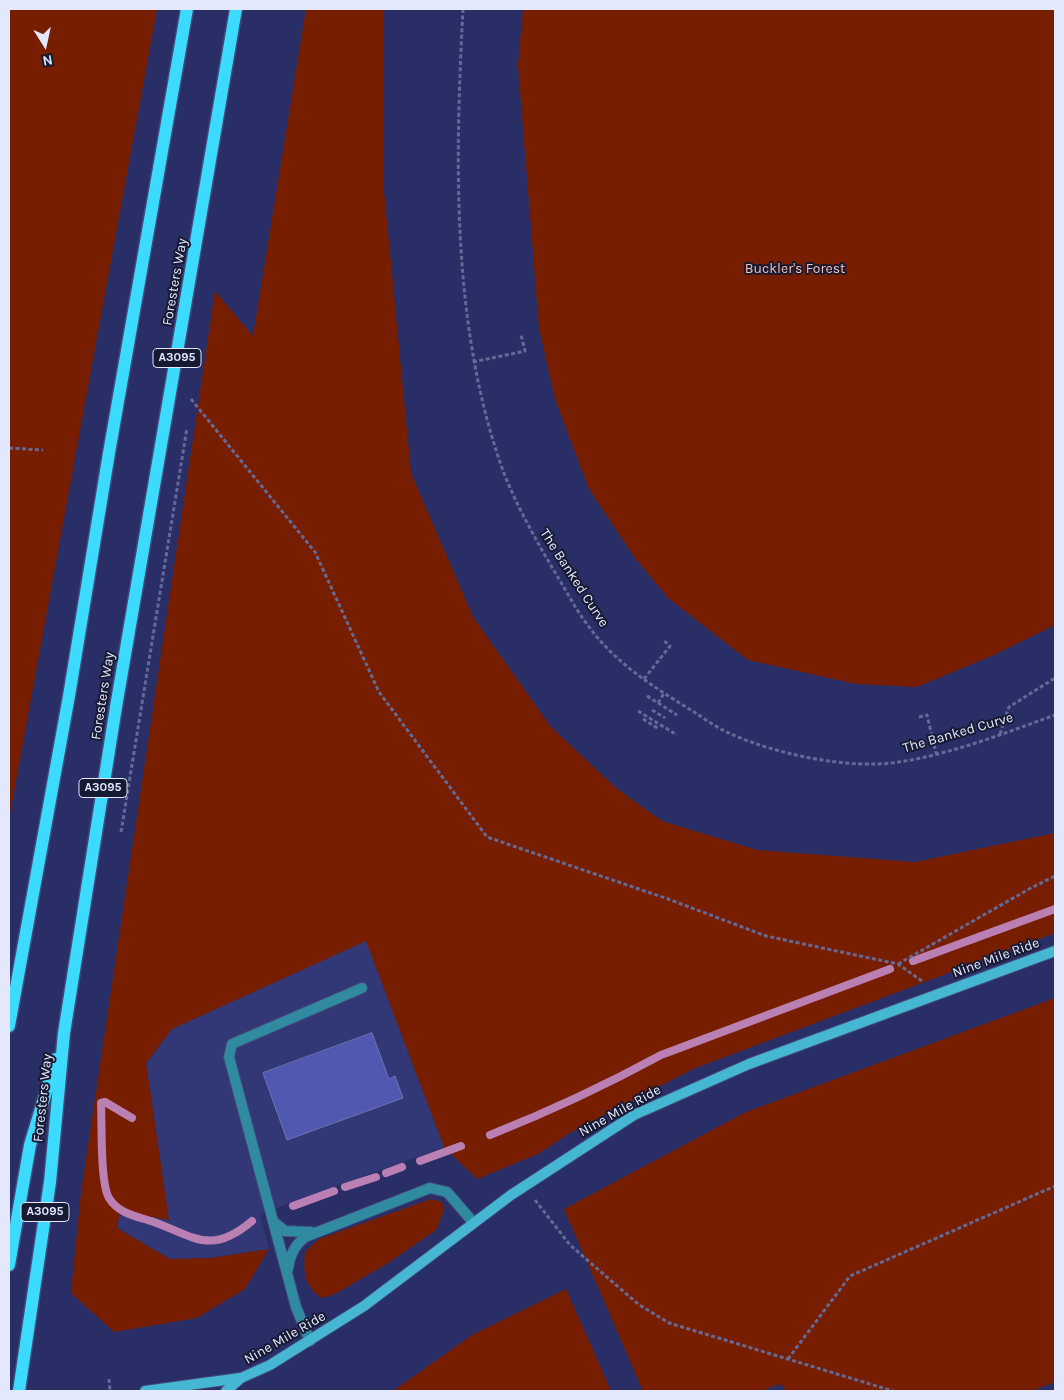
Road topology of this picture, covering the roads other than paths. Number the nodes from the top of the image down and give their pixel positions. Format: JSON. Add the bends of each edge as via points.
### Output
{"nodes":[{"id":1,"x":187,"y":9,"type":"edge"},
{"id":2,"x":236,"y":9,"type":"edge"},
{"id":3,"x":1055,"y":951,"type":"edge"},
{"id":4,"x":362,"y":988,"type":"dead end"},
{"id":5,"x":9,"y":1026,"type":"edge"},
{"id":6,"x":64,"y":1033,"type":"junction"},
{"id":7,"x":473,"y":1222,"type":"junction"},
{"id":8,"x":275,"y":1224,"type":"junction"},
{"id":9,"x":316,"y":1231,"type":"junction"},
{"id":10,"x":9,"y":1265,"type":"edge"},
{"id":11,"x":287,"y":1273,"type":"junction"},
{"id":12,"x":310,"y":1342,"type":"junction"},
{"id":13,"x":242,"y":1378,"type":"junction"},
{"id":14,"x":19,"y":1391,"type":"edge"},
{"id":15,"x":145,"y":1391,"type":"edge"},
{"id":16,"x":226,"y":1391,"type":"edge"}],
"edges":[{"from":1,"to":5,"type":"main road"},
{"from":2,"to":6,"type":"main road","name":"Foresters Way","number":"A3095"},
{"from":3,"to":7,"type":"main road","name":"Nine Mile Ride","via":[[749,1064],[634,1115]]},
{"from":4,"to":8,"type":"lane","via":[[232,1044],[229,1057]]},
{"from":6,"to":10,"type":"main road","via":[[30,1145]]},
{"from":6,"to":14,"type":"main road","name":"Foresters Way","number":"A3095","via":[[50,1182]]},
{"from":7,"to":9,"type":"lane","via":[[447,1192],[430,1188]]},
{"from":7,"to":12,"type":"main road","name":"Nine Mile Ride","via":[[399,1280]]},
{"from":8,"to":9,"type":"lane","via":[[285,1231],[305,1234]]},
{"from":8,"to":11,"type":"lane"},
{"from":9,"to":11,"type":"lane","via":[[296,1244]]},
{"from":11,"to":12,"type":"lane"},
{"from":12,"to":13,"type":"main road","name":"Nine Mile Ride"},
{"from":13,"to":15,"type":"main road","name":"Nine Mile Ride"},
{"from":13,"to":16,"type":"main road","name":"Nine Mile Ride"}]}
